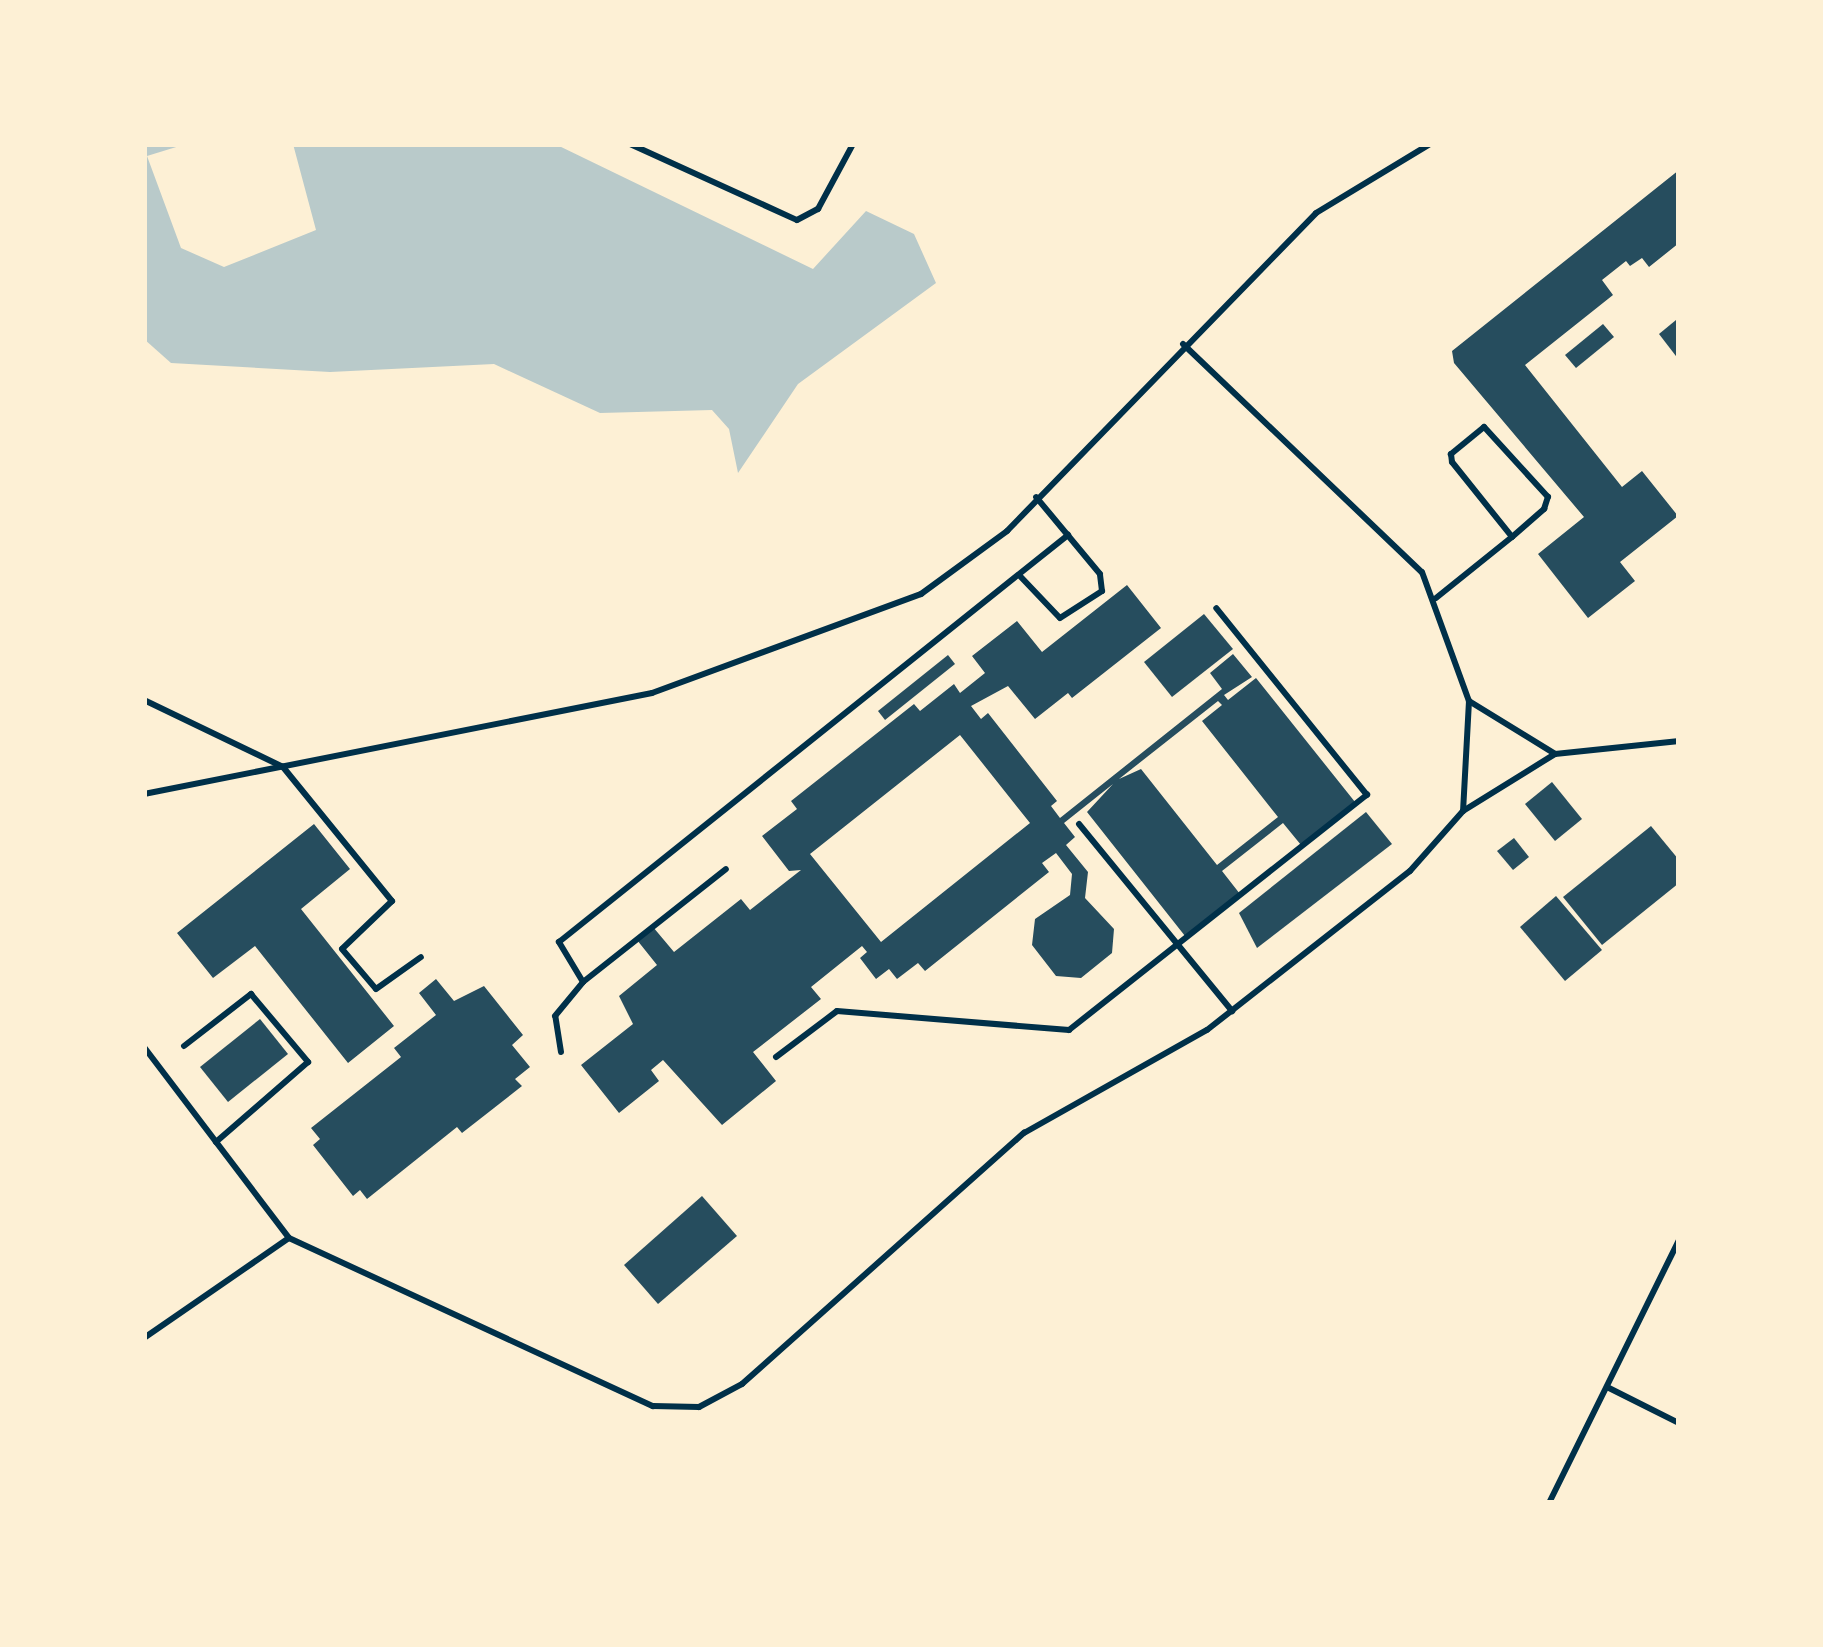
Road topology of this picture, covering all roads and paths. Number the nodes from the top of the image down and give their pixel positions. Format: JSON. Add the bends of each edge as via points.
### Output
{"nodes":[{"id":1,"x":630,"y":144,"type":"edge"},
{"id":2,"x":853,"y":144,"type":"edge"},
{"id":3,"x":1430,"y":144,"type":"edge"},
{"id":4,"x":1183,"y":343,"type":"junction"},
{"id":5,"x":1036,"y":497,"type":"junction"},
{"id":6,"x":1068,"y":535,"type":"junction"},
{"id":7,"x":1512,"y":537,"type":"junction"},
{"id":8,"x":1018,"y":574,"type":"junction"},
{"id":9,"x":1436,"y":598,"type":"junction"},
{"id":10,"x":1216,"y":608,"type":"dead end"},
{"id":11,"x":144,"y":700,"type":"edge"},
{"id":12,"x":1469,"y":701,"type":"junction"},
{"id":13,"x":1679,"y":741,"type":"edge"},
{"id":14,"x":1556,"y":754,"type":"junction"},
{"id":15,"x":283,"y":766,"type":"junction"},
{"id":16,"x":144,"y":794,"type":"edge"},
{"id":17,"x":1463,"y":811,"type":"junction"},
{"id":18,"x":1078,"y":824,"type":"dead end"},
{"id":19,"x":726,"y":869,"type":"dead end"},
{"id":20,"x":1178,"y":947,"type":"junction"},
{"id":21,"x":421,"y":957,"type":"dead end"},
{"id":22,"x":583,"y":982,"type":"junction"},
{"id":23,"x":1232,"y":1011,"type":"junction"},
{"id":24,"x":184,"y":1046,"type":"dead end"},
{"id":25,"x":144,"y":1047,"type":"edge"},
{"id":26,"x":561,"y":1052,"type":"dead end"},
{"id":27,"x":776,"y":1057,"type":"dead end"},
{"id":28,"x":216,"y":1142,"type":"junction"},
{"id":29,"x":289,"y":1238,"type":"junction"},
{"id":30,"x":1679,"y":1240,"type":"edge"},
{"id":31,"x":144,"y":1338,"type":"edge"},
{"id":32,"x":1607,"y":1387,"type":"junction"},
{"id":33,"x":1679,"y":1423,"type":"edge"},
{"id":34,"x":1549,"y":1503,"type":"edge"}],
"edges":[{"from":1,"to":2,"type":"lane","via":[[797,220],[818,208]]},
{"from":3,"to":4,"type":"lane","via":[[1316,213]]},
{"from":4,"to":5,"type":"lane"},
{"from":4,"to":9,"type":"lane","via":[[1403,550]]},
{"from":5,"to":6,"type":"lane"},
{"from":5,"to":15,"type":"lane","via":[[983,553],[920,594],[719,671],[587,709]]},
{"from":6,"to":8,"type":"lane"},
{"from":6,"to":8,"type":"lane","via":[[1104,582],[1071,617],[1049,612]]},
{"from":7,"to":7,"type":"lane","via":[[1547,497],[1484,427],[1451,454],[1453,462]]},
{"from":7,"to":9,"type":"lane"},
{"from":8,"to":22,"type":"lane","via":[[559,942]]},
{"from":9,"to":12,"type":"lane"},
{"from":10,"to":20,"type":"lane","via":[[1367,795]]},
{"from":11,"to":15,"type":"lane"},
{"from":12,"to":14,"type":"lane"},
{"from":12,"to":17,"type":"lane"},
{"from":13,"to":14,"type":"lane"},
{"from":14,"to":17,"type":"lane"},
{"from":15,"to":16,"type":"lane"},
{"from":15,"to":21,"type":"lane","via":[[392,901],[344,954],[380,992]]},
{"from":17,"to":23,"type":"lane","via":[[1410,872]]},
{"from":18,"to":20,"type":"lane"},
{"from":19,"to":22,"type":"lane"},
{"from":20,"to":23,"type":"lane"},
{"from":20,"to":27,"type":"lane","via":[[1069,1030],[837,1011]]},
{"from":22,"to":26,"type":"lane","via":[[556,1016]]},
{"from":23,"to":29,"type":"lane","via":[[1024,1133],[742,1384],[699,1407],[653,1406]]},
{"from":24,"to":28,"type":"lane","via":[[251,994],[308,1061]]},
{"from":25,"to":28,"type":"lane"},
{"from":28,"to":29,"type":"lane"},
{"from":29,"to":31,"type":"lane"},
{"from":30,"to":32,"type":"lane"},
{"from":32,"to":33,"type":"lane"},
{"from":32,"to":34,"type":"lane"}]}
